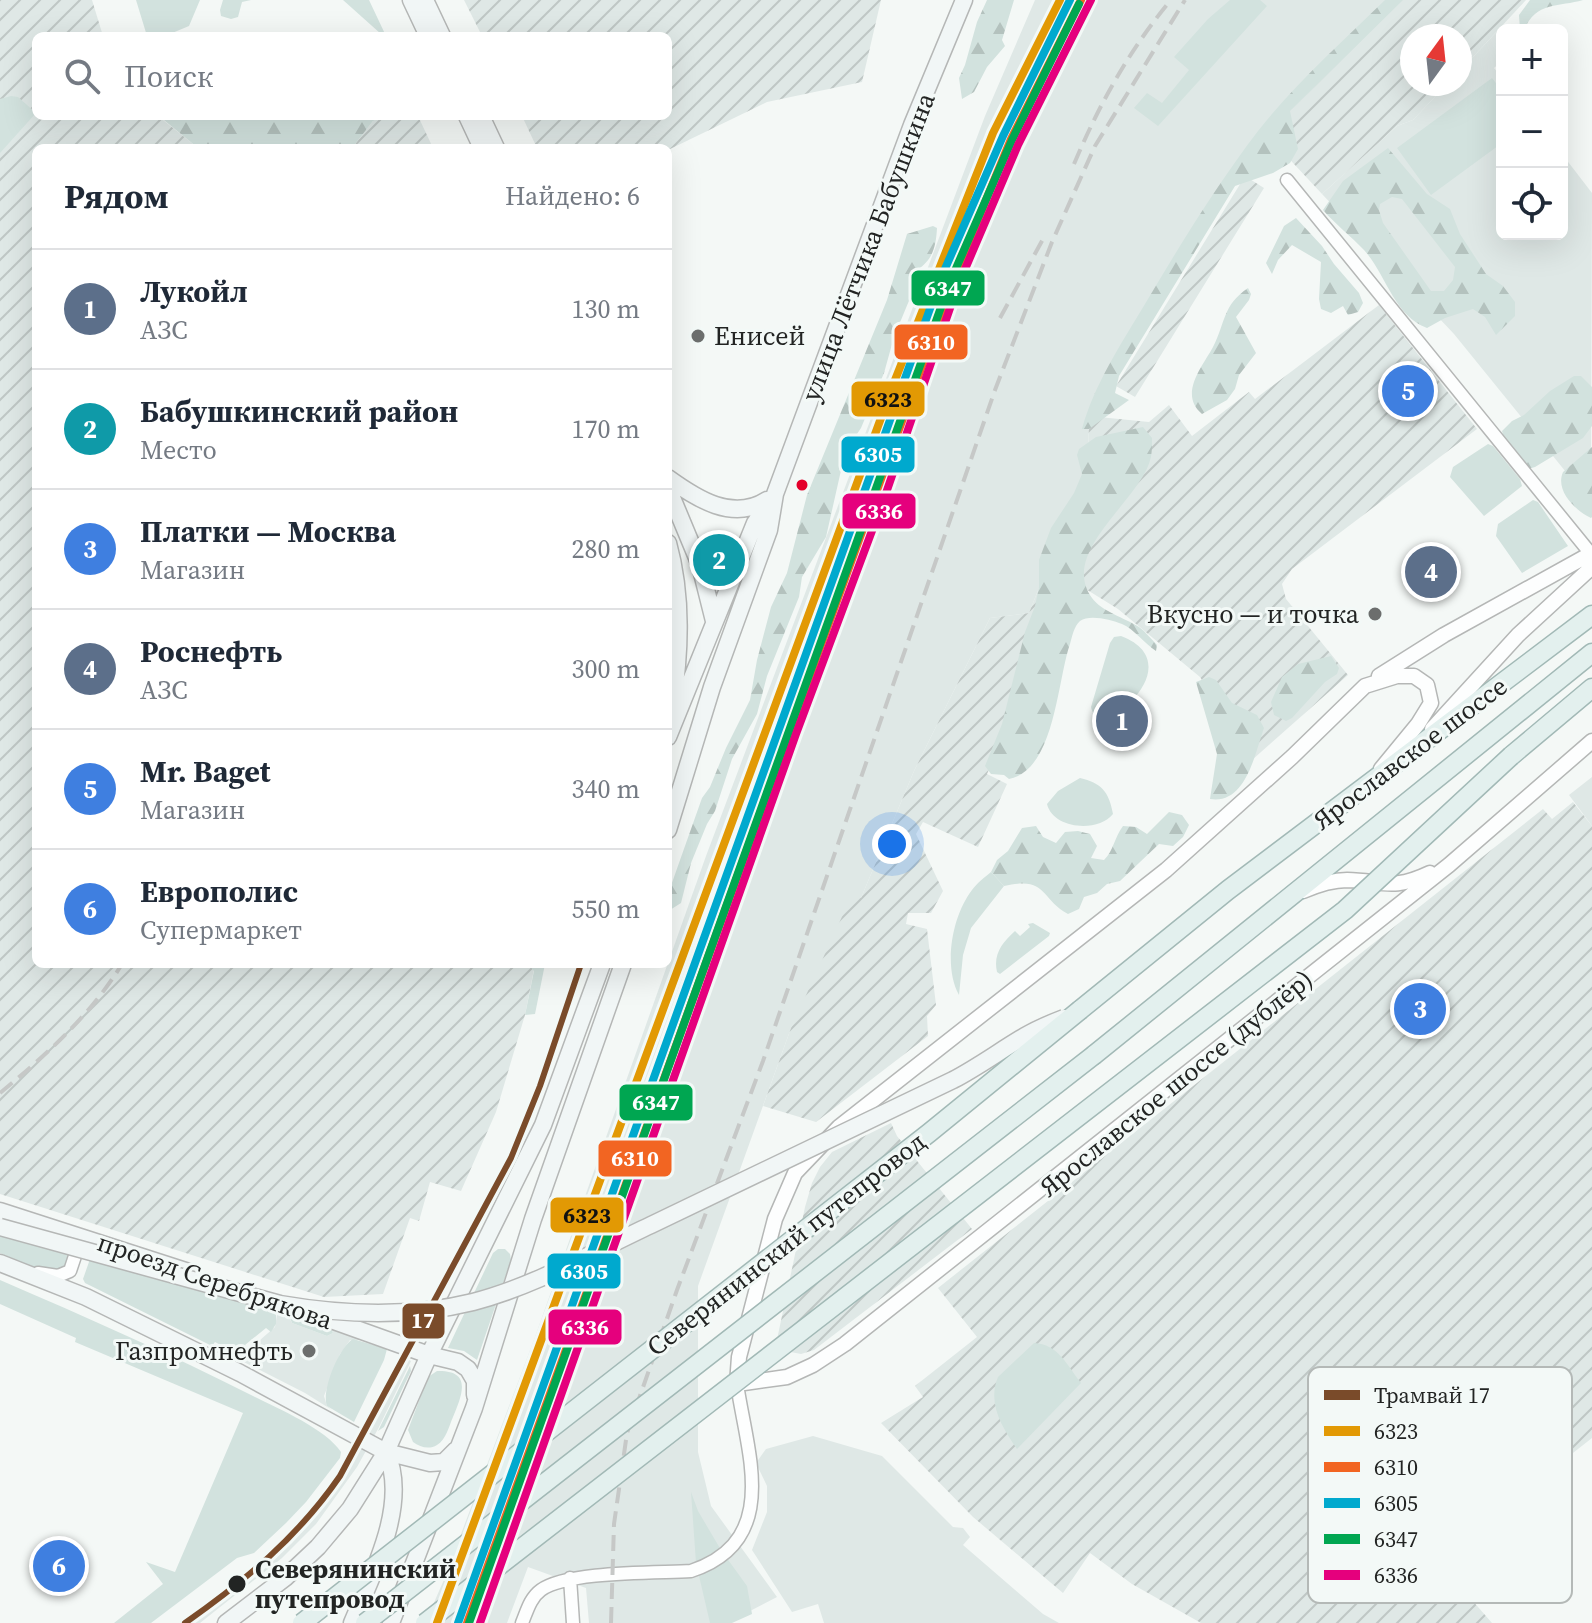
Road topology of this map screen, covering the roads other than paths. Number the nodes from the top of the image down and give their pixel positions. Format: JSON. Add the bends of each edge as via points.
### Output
{"nodes":[{"id":1,"x":411,"y":0,"type":"edge"},
{"id":2,"x":425,"y":0,"type":"edge"},
{"id":3,"x":964,"y":0,"type":"edge"},
{"id":4,"x":426,"y":32,"type":"edge"},
{"id":5,"x":440,"y":32,"type":"edge"},
{"id":6,"x":469,"y":120,"type":"edge"},
{"id":7,"x":483,"y":120,"type":"edge"},
{"id":8,"x":480,"y":144,"type":"edge"},
{"id":9,"x":494,"y":144,"type":"edge"},
{"id":10,"x":1287,"y":180,"type":"dead end"},
{"id":11,"x":672,"y":481,"type":"edge"},
{"id":12,"x":775,"y":494,"type":"junction"},
{"id":13,"x":672,"y":497,"type":"edge"},
{"id":14,"x":672,"y":558,"type":"edge"},
{"id":15,"x":1592,"y":558,"type":"edge"},
{"id":16,"x":1592,"y":615,"type":"edge"},
{"id":17,"x":714,"y":621,"type":"junction"},
{"id":18,"x":1592,"y":653,"type":"edge"},
{"id":19,"x":1365,"y":686,"type":"junction"},
{"id":20,"x":712,"y":687,"type":"junction"},
{"id":21,"x":1592,"y":688,"type":"edge"},
{"id":22,"x":672,"y":710,"type":"edge"},
{"id":23,"x":672,"y":726,"type":"edge"},
{"id":24,"x":1592,"y":741,"type":"edge"},
{"id":25,"x":1407,"y":756,"type":"junction"},
{"id":26,"x":1371,"y":782,"type":"junction"},
{"id":27,"x":672,"y":817,"type":"edge"},
{"id":28,"x":1449,"y":865,"type":"junction"},
{"id":29,"x":1228,"y":890,"type":"joint"},
{"id":30,"x":1291,"y":896,"type":"junction"},
{"id":31,"x":1258,"y":922,"type":"joint"},
{"id":32,"x":601,"y":968,"type":"edge"},
{"id":33,"x":622,"y":968,"type":"edge"},
{"id":34,"x":1080,"y":1010,"type":"junction"},
{"id":35,"x":0,"y":1211,"type":"edge"},
{"id":36,"x":47,"y":1225,"type":"junction"},
{"id":37,"x":0,"y":1227,"type":"edge"},
{"id":38,"x":0,"y":1263,"type":"edge"},
{"id":39,"x":429,"y":1355,"type":"junction"},
{"id":40,"x":737,"y":1384,"type":"junction"},
{"id":41,"x":474,"y":1408,"type":"junction"},
{"id":42,"x":457,"y":1449,"type":"junction"},
{"id":43,"x":386,"y":1452,"type":"junction"},
{"id":44,"x":570,"y":1578,"type":"junction"},
{"id":45,"x":226,"y":1623,"type":"edge"},
{"id":46,"x":302,"y":1623,"type":"edge"},
{"id":47,"x":352,"y":1623,"type":"edge"},
{"id":48,"x":365,"y":1623,"type":"edge"},
{"id":49,"x":391,"y":1623,"type":"edge"},
{"id":50,"x":425,"y":1623,"type":"edge"},
{"id":51,"x":522,"y":1623,"type":"edge"},
{"id":52,"x":573,"y":1623,"type":"edge"}],
"edges":[{"from":1,"to":4,"type":"main road"},
{"from":2,"to":5,"type":"main road"},
{"from":3,"to":12,"type":"main road","name":"улица Лётчика Бабушкина"},
{"from":6,"to":8,"type":"main road"},
{"from":7,"to":9,"type":"main road"},
{"from":10,"to":15,"type":"street"},
{"from":11,"to":12,"type":"main road","via":[[695,498],[735,510],[753,509]]},
{"from":12,"to":17,"type":"main road","name":"улица Лётчика Бабушкина","via":[[755,523]]},
{"from":12,"to":20,"type":"main road","name":"улица Лётчика Бабушкина","via":[[769,530]]},
{"from":13,"to":17,"type":"main road","via":[[697,555]]},
{"from":14,"to":22,"type":"main road","via":[[679,626]]},
{"from":15,"to":19,"type":"street","via":[[1444,635]]},
{"from":15,"to":25,"type":"street"},
{"from":16,"to":25,"type":"main road","name":"Ярославское шоссе"},
{"from":17,"to":20,"type":"main road"},
{"from":17,"to":23,"type":"main road","name":"улица Лётчика Бабушкина"},
{"from":18,"to":30,"type":"main road","name":"Ярославское шоссе"},
{"from":19,"to":26,"type":"street","via":[[1414,676],[1427,685],[1431,703]]},
{"from":19,"to":40,"type":"street","via":[[1166,870],[817,1148],[795,1173],[775,1219],[739,1357]]},
{"from":20,"to":27,"type":"main road","name":"улица Лётчика Бабушкина"},
{"from":21,"to":50,"type":"main road","bridge":true,"via":[[1345,910]]},
{"from":24,"to":28,"type":"street","name":"Ярославское шоссе (дублёр)"},
{"from":25,"to":26,"type":"main road","name":"Ярославское шоссе"},
{"from":26,"to":29,"type":"main road","name":"Ярославское шоссе"},
{"from":28,"to":30,"type":"street","via":[[1403,883],[1346,880],[1321,883]]},
{"from":28,"to":40,"type":"street","name":"Ярославское шоссе (дублёр)","via":[[845,1344],[787,1377]]},
{"from":29,"to":34,"type":"main road","name":"Северянинский путепровод"},
{"from":30,"to":31,"type":"main road","name":"Ярославское шоссе"},
{"from":31,"to":48,"type":"main road","name":"Северянинский путепровод","bridge":true},
{"from":32,"to":39,"type":"main road","via":[[543,1125]]},
{"from":33,"to":41,"type":"main road","via":[[533,1219]]},
{"from":34,"to":37,"type":"main road","bridge":true,"via":[[1027,1034],[956,1078],[758,1174],[549,1274],[472,1302],[383,1314],[314,1310]]},
{"from":34,"to":46,"type":"main road","name":"Северянинский путепровод","bridge":true},
{"from":35,"to":36,"type":"main road","name":"проезд Серебрякова"},
{"from":36,"to":38,"type":"street","via":[[73,1242],[76,1253],[70,1271],[49,1275]]},
{"from":36,"to":39,"type":"main road","name":"проезд Серебрякова"},
{"from":38,"to":43,"type":"main road","via":[[114,1310]]},
{"from":39,"to":41,"type":"main road","name":"проезд Серебрякова","via":[[468,1369],[475,1381]]},
{"from":39,"to":43,"type":"main road"},
{"from":40,"to":44,"type":"street","via":[[752,1502],[749,1521],[734,1546],[691,1571]]},
{"from":41,"to":42,"type":"main road"},
{"from":42,"to":43,"type":"main road","via":[[444,1462],[430,1463]]},
{"from":42,"to":49,"type":"main road"},
{"from":43,"to":45,"type":"main road","via":[[318,1547]]},
{"from":43,"to":47,"type":"main road","via":[[395,1483],[393,1506]]},
{"from":44,"to":51,"type":"street","via":[[538,1591]]},
{"from":44,"to":52,"type":"street"}]}
